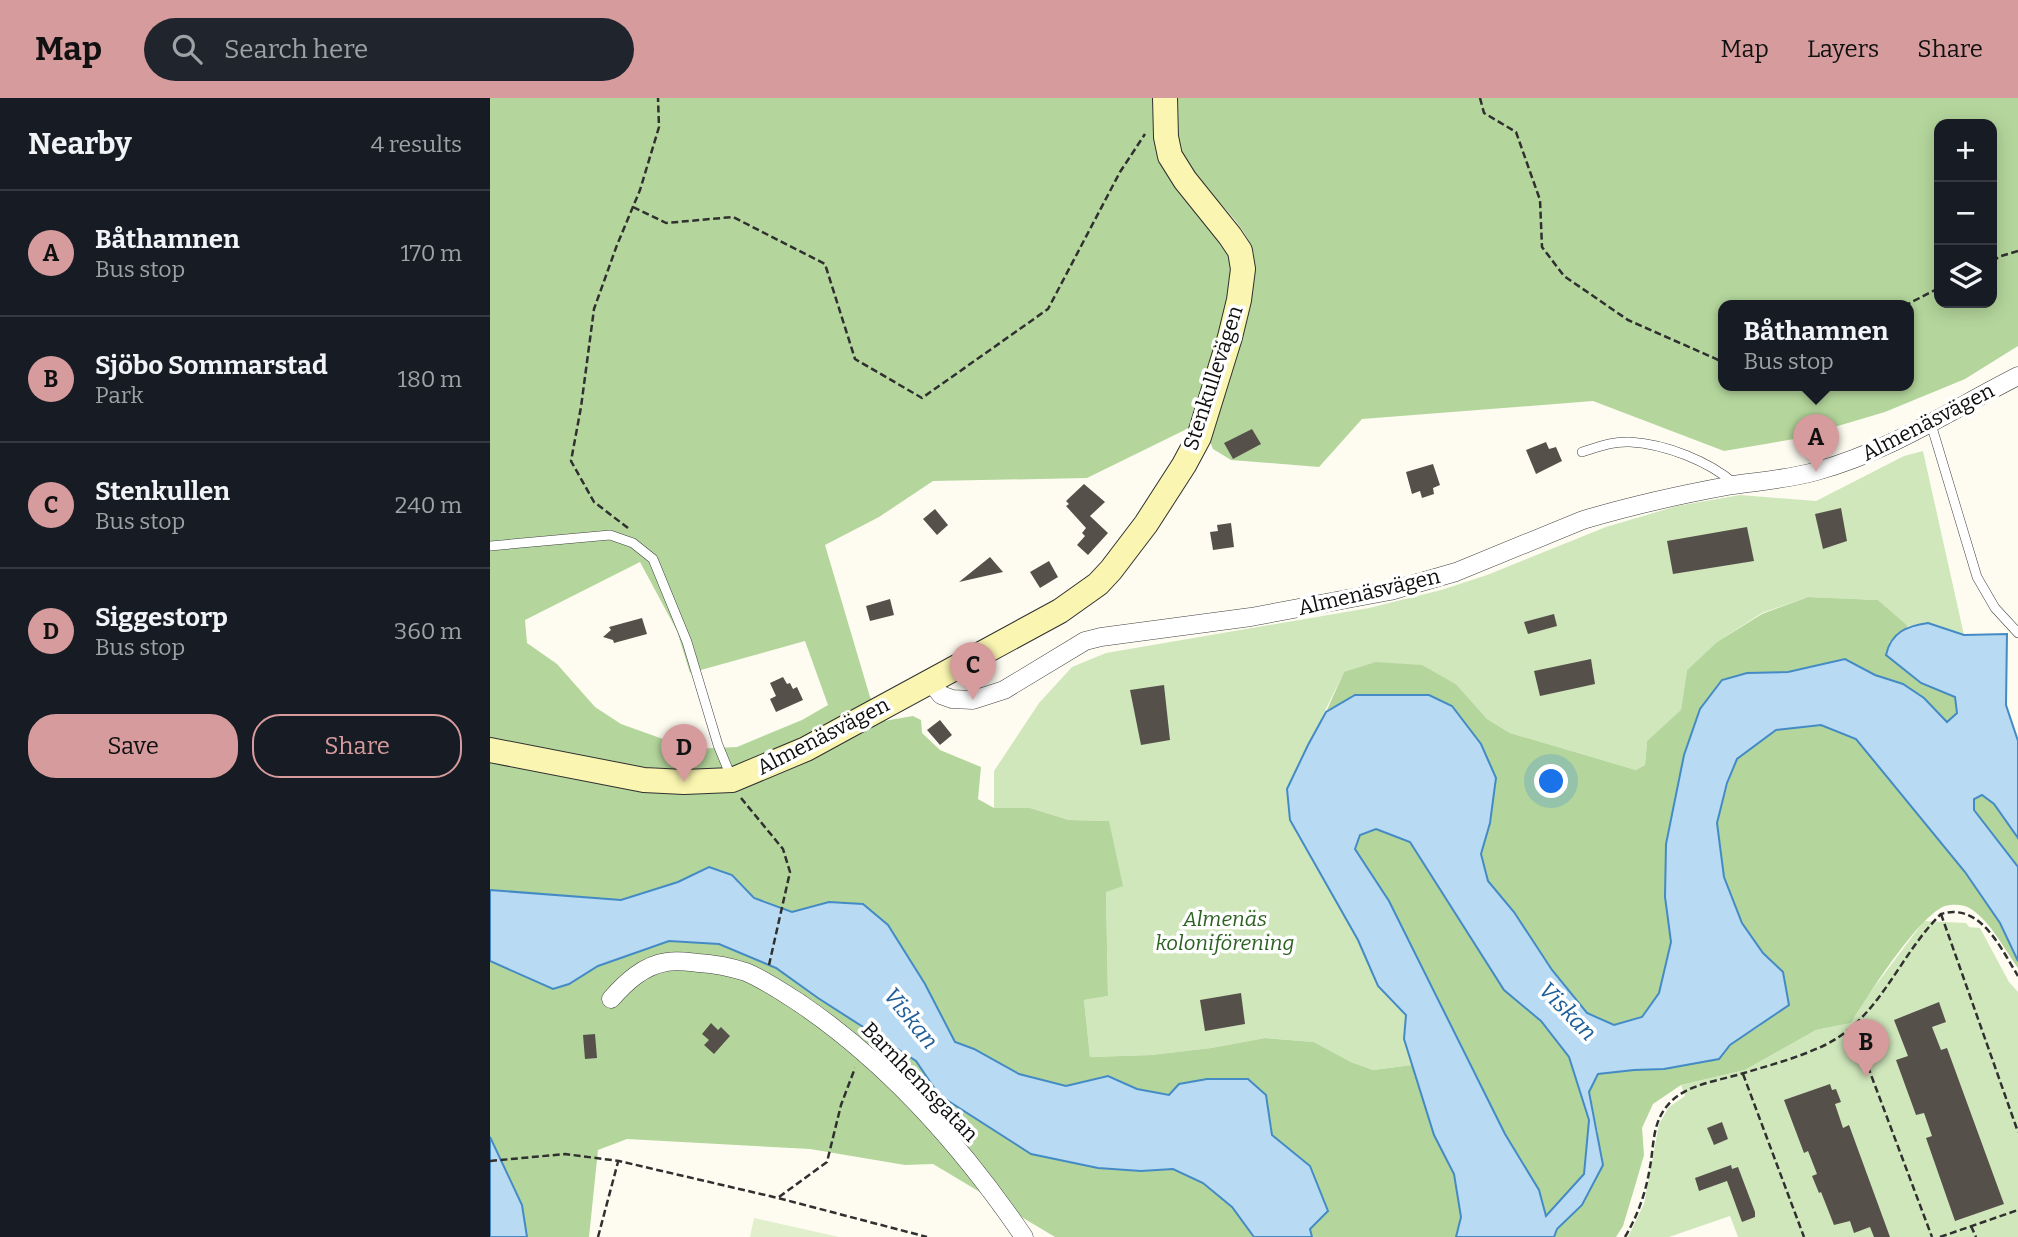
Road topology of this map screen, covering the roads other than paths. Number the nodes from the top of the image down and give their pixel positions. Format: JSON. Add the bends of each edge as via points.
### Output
{"nodes":[{"id":1,"x":1165,"y":102,"type":"edge"},
{"id":2,"x":2018,"y":376,"type":"edge"},
{"id":3,"x":1931,"y":424,"type":"junction"},
{"id":4,"x":1582,"y":452,"type":"dead end"},
{"id":5,"x":1736,"y":485,"type":"junction"},
{"id":6,"x":490,"y":547,"type":"edge"},
{"id":7,"x":2018,"y":633,"type":"edge"},
{"id":8,"x":930,"y":681,"type":"junction"},
{"id":9,"x":490,"y":750,"type":"edge"},
{"id":10,"x":732,"y":780,"type":"junction"},
{"id":11,"x":611,"y":999,"type":"dead end"},
{"id":12,"x":1024,"y":1237,"type":"edge"}],
"edges":[{"from":1,"to":8,"type":"street","name":"Stenkullevägen","via":[[1170,156],[1240,251],[1243,269],[1230,337],[1199,437],[1146,524],[1098,584],[1059,611]]},
{"from":2,"to":3,"type":"street","name":"Almenäsvägen"},
{"from":3,"to":5,"type":"street","name":"Almenäsvägen","via":[[1836,466]]},
{"from":3,"to":7,"type":"lane","via":[[1977,577],[1995,608]]},
{"from":4,"to":5,"type":"lane","via":[[1610,443],[1658,447],[1698,459]]},
{"from":5,"to":8,"type":"street","name":"Almenäsvägen","via":[[1583,520],[1456,572],[1390,591],[1085,641],[1004,690],[973,700],[941,695]]},
{"from":6,"to":10,"type":"lane","name":"Almenäsvägen","via":[[610,535],[633,542],[653,559],[687,642]]},
{"from":8,"to":10,"type":"street","name":"Almenäsvägen","via":[[806,749]]},
{"from":9,"to":10,"type":"street","name":"Almenäsvägen","via":[[644,780]]},
{"from":11,"to":12,"type":"street","name":"Barnhemsgatan","via":[[648,968],[667,962],[722,965],[779,990],[868,1056],[977,1174]]}]}
